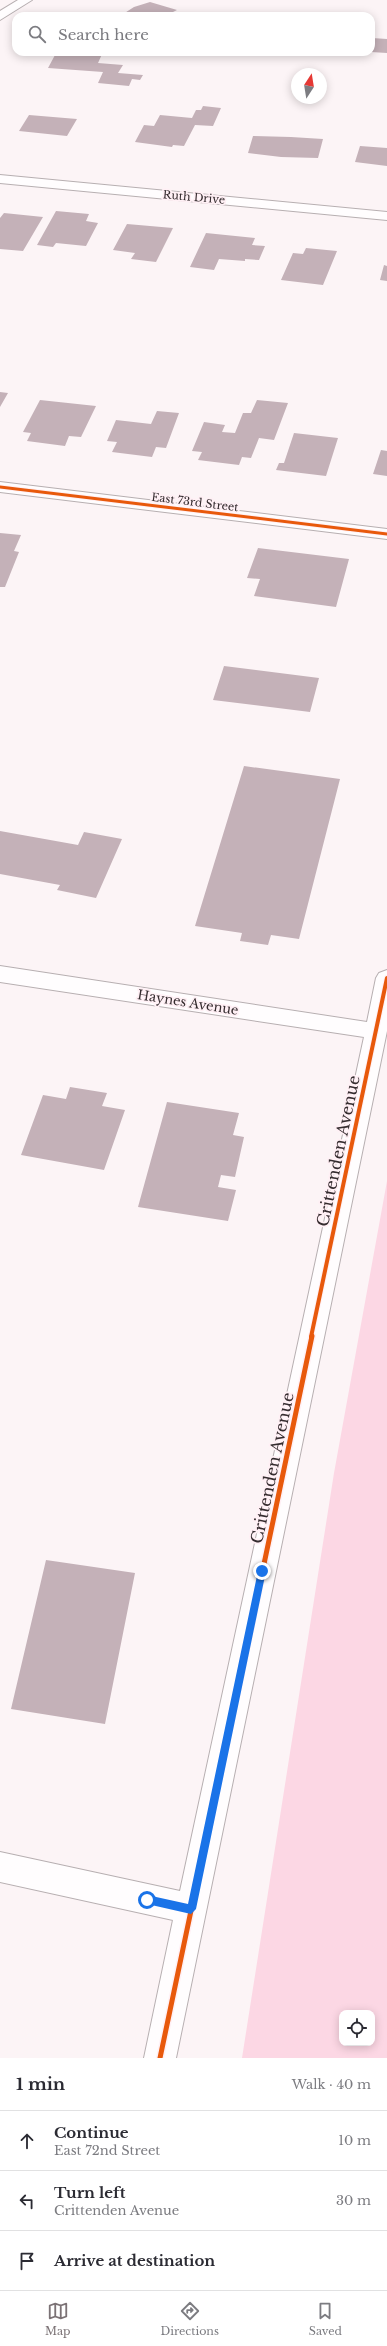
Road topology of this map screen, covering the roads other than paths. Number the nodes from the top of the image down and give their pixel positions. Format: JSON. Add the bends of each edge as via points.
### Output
{"nodes":[{"id":1,"x":26,"y":0,"type":"edge"},
{"id":2,"x":0,"y":16,"type":"edge"},
{"id":3,"x":0,"y":179,"type":"edge"},
{"id":4,"x":387,"y":216,"type":"edge"},
{"id":5,"x":0,"y":487,"type":"edge"},
{"id":6,"x":387,"y":534,"type":"edge"},
{"id":7,"x":0,"y":974,"type":"edge"},
{"id":8,"x":387,"y":978,"type":"edge"},
{"id":9,"x":376,"y":1031,"type":"junction"},
{"id":10,"x":0,"y":1867,"type":"edge"},
{"id":11,"x":191,"y":1909,"type":"junction"},
{"id":12,"x":160,"y":2058,"type":"edge"}],
"edges":[{"from":1,"to":2,"type":"street"},
{"from":3,"to":4,"type":"street","name":"Ruth Drive"},
{"from":5,"to":6,"type":"street","name":"East 73rd Street"},
{"from":7,"to":9,"type":"street","name":"Haynes Avenue"},
{"from":8,"to":9,"type":"street","name":"Crittenden Avenue"},
{"from":9,"to":11,"type":"street","name":"Crittenden Avenue"},
{"from":10,"to":11,"type":"street"},
{"from":11,"to":12,"type":"street","name":"Crittenden Avenue"}]}
